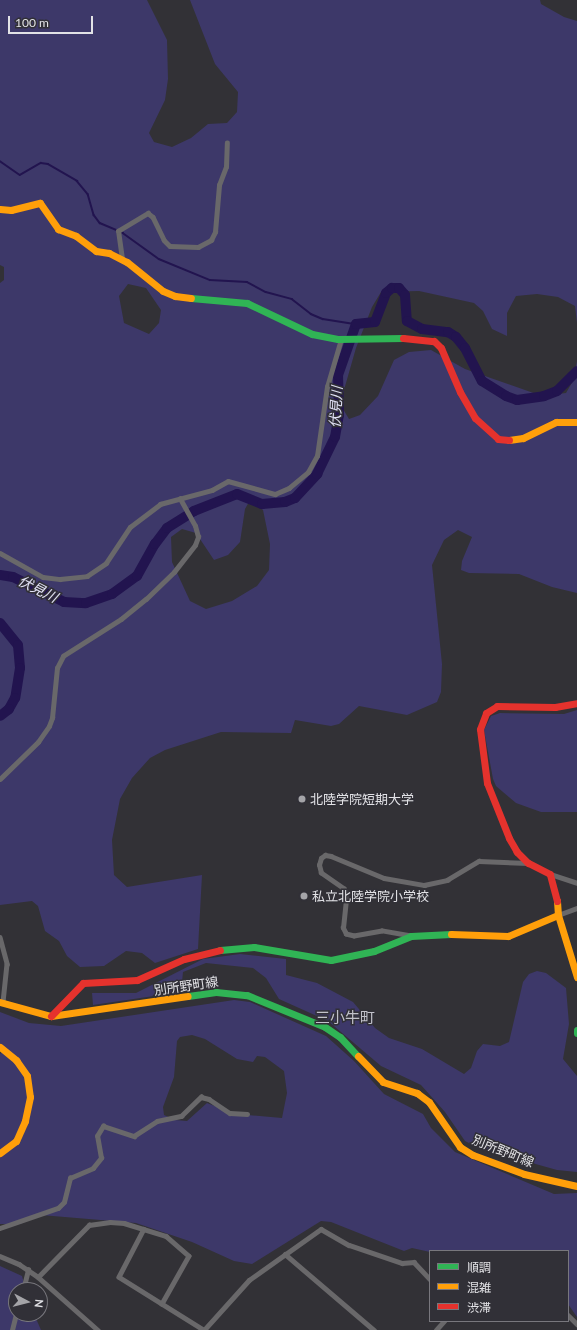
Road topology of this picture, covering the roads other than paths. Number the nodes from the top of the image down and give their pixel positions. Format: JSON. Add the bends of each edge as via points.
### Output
{"nodes":[{"id":1,"x":227,"y":143,"type":"dead end"},
{"id":2,"x":0,"y":209,"type":"edge"},
{"id":3,"x":122,"y":259,"type":"junction"},
{"id":4,"x":341,"y":339,"type":"junction"},
{"id":5,"x":577,"y":422,"type":"edge"},
{"id":6,"x":180,"y":499,"type":"junction"},
{"id":7,"x":0,"y":553,"type":"edge"},
{"id":8,"x":577,"y":703,"type":"edge"},
{"id":9,"x":0,"y":779,"type":"edge"},
{"id":10,"x":528,"y":863,"type":"junction"},
{"id":11,"x":550,"y":874,"type":"junction"},
{"id":12,"x":577,"y":884,"type":"edge"},
{"id":13,"x":577,"y":908,"type":"edge"},
{"id":14,"x":558,"y":916,"type":"junction"},
{"id":15,"x":410,"y":936,"type":"junction"},
{"id":16,"x":0,"y":937,"type":"edge"},
{"id":17,"x":577,"y":977,"type":"edge"},
{"id":18,"x":1,"y":1002,"type":"edge"},
{"id":19,"x":51,"y":1016,"type":"junction"},
{"id":20,"x":0,"y":1047,"type":"edge"},
{"id":21,"x":247,"y":1114,"type":"dead end"},
{"id":22,"x":0,"y":1154,"type":"edge"},
{"id":23,"x":577,"y":1186,"type":"edge"},
{"id":24,"x":0,"y":1228,"type":"edge"},
{"id":25,"x":144,"y":1229,"type":"junction"},
{"id":26,"x":285,"y":1254,"type":"junction"},
{"id":27,"x":0,"y":1256,"type":"edge"},
{"id":28,"x":28,"y":1270,"type":"junction"},
{"id":29,"x":38,"y":1277,"type":"junction"},
{"id":30,"x":429,"y":1278,"type":"edge"},
{"id":31,"x":25,"y":1282,"type":"edge"},
{"id":32,"x":162,"y":1304,"type":"junction"},
{"id":33,"x":569,"y":1316,"type":"edge"},
{"id":34,"x":443,"y":1322,"type":"edge"},
{"id":35,"x":577,"y":1324,"type":"edge"},
{"id":36,"x":98,"y":1330,"type":"edge"},
{"id":37,"x":204,"y":1330,"type":"edge"},
{"id":38,"x":374,"y":1330,"type":"edge"},
{"id":39,"x":436,"y":1330,"type":"edge"}],
"edges":[{"from":1,"to":3,"type":"street","via":[[226,167],[219,185],[216,232],[211,240],[198,247],[170,246],[164,240],[154,216],[148,213],[118,231]]},
{"from":2,"to":3,"type":"street","via":[[11,210],[40,204],[58,229],[76,236],[96,251]]},
{"from":3,"to":4,"type":"street","via":[[163,291],[176,296],[247,303],[312,334]]},
{"from":4,"to":5,"type":"street","via":[[386,336],[434,341],[441,348],[460,392],[476,418],[498,439],[506,441],[523,438],[556,422]]},
{"from":4,"to":6,"type":"street","via":[[327,387],[321,443],[317,456],[300,480],[275,494],[228,481],[212,490]]},
{"from":6,"to":7,"type":"street","via":[[160,504],[144,514],[130,527],[106,563],[87,576],[60,579],[43,577]]},
{"from":6,"to":9,"type":"street","via":[[195,526],[198,537],[195,545],[174,572],[121,619],[63,656],[57,668],[52,718],[48,726],[38,742]]},
{"from":8,"to":10,"type":"street","via":[[555,707],[502,705],[486,713],[480,722],[487,783],[509,838]]},
{"from":10,"to":11,"type":"street"},
{"from":10,"to":15,"type":"street","via":[[478,861],[447,880],[424,885],[384,878],[331,856],[325,855],[321,858],[321,873],[344,889],[346,897],[343,928],[346,934],[354,936],[382,931]]},
{"from":11,"to":12,"type":"street"},
{"from":11,"to":14,"type":"street","via":[[556,892]]},
{"from":13,"to":14,"type":"street"},
{"from":14,"to":15,"type":"street","via":[[508,936],[433,933]]},
{"from":14,"to":17,"type":"street"},
{"from":15,"to":19,"type":"street","via":[[374,951],[331,960],[254,947],[228,948],[184,959],[137,980],[83,983]]},
{"from":16,"to":18,"type":"street","via":[[7,964]]},
{"from":18,"to":19,"type":"street","name":"別所野町線","via":[[33,1014]]},
{"from":19,"to":23,"type":"street","name":"別所野町線","via":[[216,992],[247,995],[325,1027],[340,1037],[383,1082],[417,1092],[429,1102],[448,1133],[460,1147],[472,1155],[524,1174]]},
{"from":20,"to":22,"type":"street","via":[[16,1060],[27,1076],[30,1097],[26,1121],[16,1141]]},
{"from":21,"to":24,"type":"street","via":[[230,1113],[210,1099],[201,1097],[181,1116],[157,1121],[134,1136],[104,1126],[98,1130],[97,1136],[101,1158],[92,1168],[70,1178],[64,1202],[58,1208]]},
{"from":25,"to":29,"type":"street","via":[[110,1222],[89,1226]]},
{"from":25,"to":32,"type":"street","via":[[119,1277]]},
{"from":25,"to":32,"type":"street","via":[[166,1236],[188,1256]]},
{"from":26,"to":30,"type":"street","via":[[321,1229],[349,1245],[402,1263],[414,1262]]},
{"from":26,"to":37,"type":"street","via":[[250,1280]]},
{"from":26,"to":38,"type":"street"},
{"from":27,"to":28,"type":"street"},
{"from":28,"to":29,"type":"street"},
{"from":28,"to":31,"type":"street"},
{"from":29,"to":36,"type":"street"},
{"from":32,"to":37,"type":"street"},
{"from":33,"to":35,"type":"street"},
{"from":34,"to":39,"type":"street"}]}
